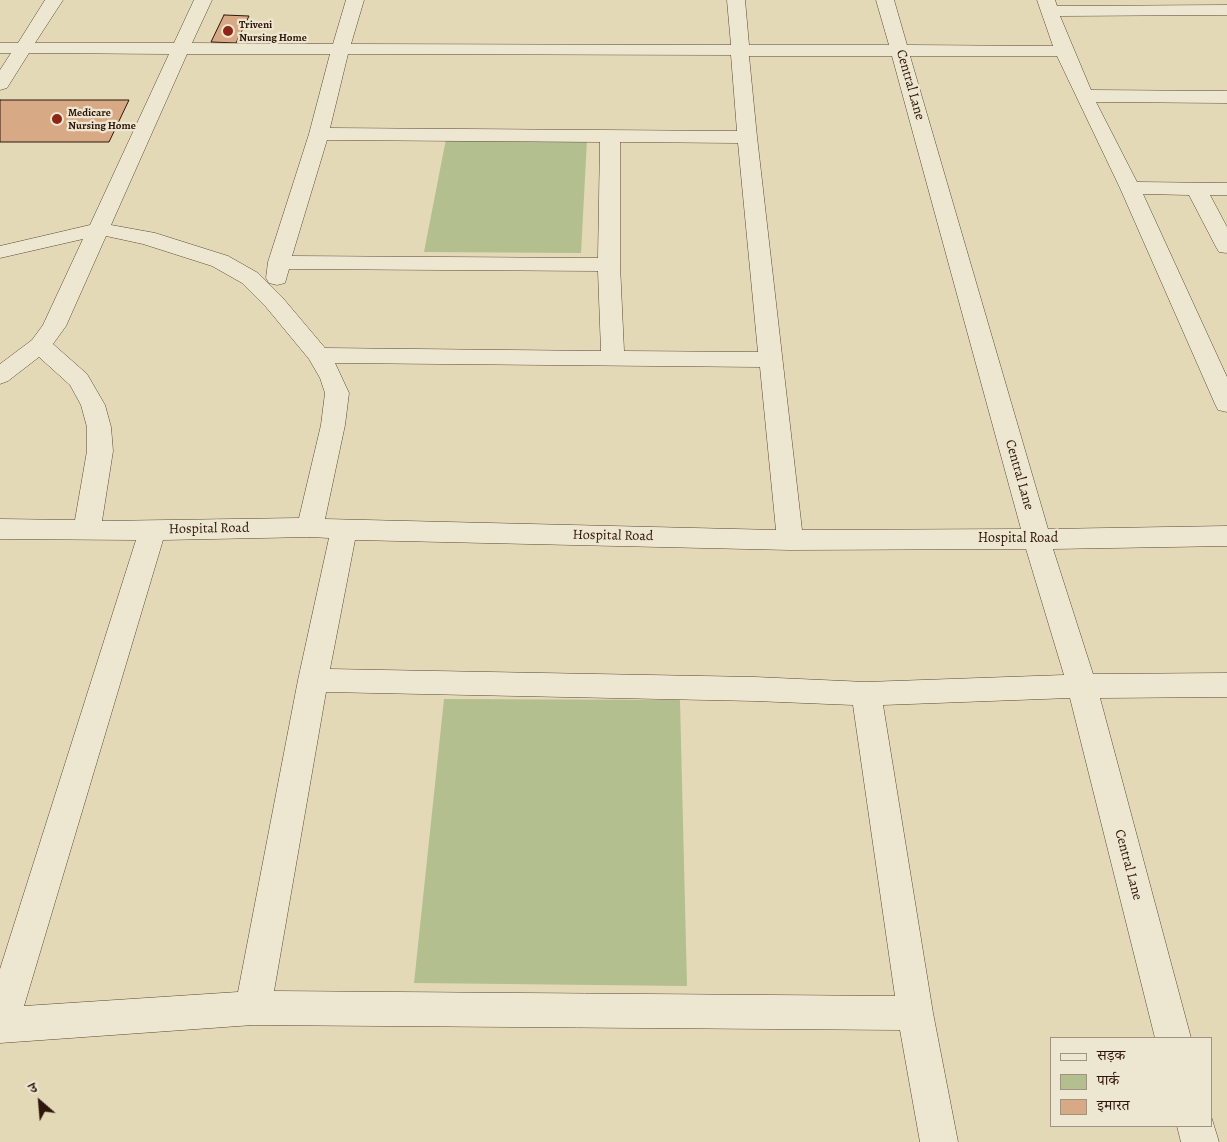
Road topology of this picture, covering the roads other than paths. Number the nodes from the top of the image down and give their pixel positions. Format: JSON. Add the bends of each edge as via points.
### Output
{"nodes":[{"id":1,"x":54,"y":0,"type":"edge"},
{"id":2,"x":203,"y":0,"type":"edge"},
{"id":3,"x":355,"y":0,"type":"edge"},
{"id":4,"x":736,"y":0,"type":"edge"},
{"id":5,"x":885,"y":0,"type":"edge"},
{"id":6,"x":1049,"y":5,"type":"edge"},
{"id":7,"x":1227,"y":10,"type":"edge"},
{"id":8,"x":0,"y":48,"type":"edge"},
{"id":9,"x":25,"y":48,"type":"junction"},
{"id":10,"x":181,"y":48,"type":"junction"},
{"id":11,"x":340,"y":49,"type":"junction"},
{"id":12,"x":900,"y":49,"type":"junction"},
{"id":13,"x":742,"y":51,"type":"junction"},
{"id":14,"x":1064,"y":51,"type":"junction"},
{"id":15,"x":0,"y":84,"type":"edge"},
{"id":16,"x":1084,"y":96,"type":"junction"},
{"id":17,"x":1227,"y":97,"type":"edge"},
{"id":18,"x":319,"y":134,"type":"junction"},
{"id":19,"x":610,"y":136,"type":"junction"},
{"id":20,"x":747,"y":137,"type":"junction"},
{"id":21,"x":1130,"y":188,"type":"junction"},
{"id":22,"x":1196,"y":188,"type":"junction"},
{"id":23,"x":1227,"y":189,"type":"edge"},
{"id":24,"x":100,"y":229,"type":"junction"},
{"id":25,"x":1227,"y":247,"type":"edge"},
{"id":26,"x":0,"y":252,"type":"edge"},
{"id":27,"x":280,"y":262,"type":"junction"},
{"id":28,"x":609,"y":265,"type":"junction"},
{"id":29,"x":274,"y":302,"type":"junction"},
{"id":30,"x":40,"y":345,"type":"junction"},
{"id":31,"x":319,"y":355,"type":"junction"},
{"id":32,"x":613,"y":358,"type":"junction"},
{"id":33,"x":770,"y":360,"type":"junction"},
{"id":34,"x":1218,"y":365,"type":"edge"},
{"id":35,"x":0,"y":376,"type":"edge"},
{"id":36,"x":1227,"y":404,"type":"edge"},
{"id":37,"x":310,"y":527,"type":"junction"},
{"id":38,"x":87,"y":528,"type":"junction"},
{"id":39,"x":0,"y":529,"type":"edge"},
{"id":40,"x":344,"y":530,"type":"junction"},
{"id":41,"x":152,"y":531,"type":"junction"},
{"id":42,"x":1227,"y":536,"type":"edge"},
{"id":43,"x":1037,"y":539,"type":"junction"},
{"id":44,"x":790,"y":540,"type":"junction"},
{"id":45,"x":313,"y":680,"type":"junction"},
{"id":46,"x":1227,"y":685,"type":"edge"},
{"id":47,"x":1082,"y":686,"type":"junction"},
{"id":48,"x":866,"y":694,"type":"junction"},
{"id":49,"x":253,"y":1008,"type":"junction"},
{"id":50,"x":915,"y":1014,"type":"junction"},
{"id":51,"x":0,"y":1025,"type":"edge"},
{"id":52,"x":1173,"y":1037,"type":"edge"},
{"id":53,"x":1196,"y":1127,"type":"edge"},
{"id":54,"x":939,"y":1142,"type":"edge"},
{"id":55,"x":1200,"y":1142,"type":"edge"}],
"edges":[{"from":1,"to":9,"type":"street"},
{"from":2,"to":10,"type":"street"},
{"from":3,"to":11,"type":"street"},
{"from":4,"to":13,"type":"street"},
{"from":5,"to":12,"type":"street","name":"Central Lane"},
{"from":6,"to":7,"type":"street"},
{"from":6,"to":14,"type":"street"},
{"from":8,"to":9,"type":"street"},
{"from":9,"to":10,"type":"street"},
{"from":9,"to":15,"type":"street"},
{"from":10,"to":11,"type":"street"},
{"from":10,"to":24,"type":"street"},
{"from":11,"to":13,"type":"street"},
{"from":11,"to":18,"type":"street"},
{"from":12,"to":13,"type":"street"},
{"from":12,"to":14,"type":"street"},
{"from":12,"to":43,"type":"street","name":"Central Lane"},
{"from":13,"to":20,"type":"street"},
{"from":14,"to":16,"type":"street"},
{"from":16,"to":17,"type":"street"},
{"from":16,"to":21,"type":"street"},
{"from":18,"to":19,"type":"street"},
{"from":18,"to":27,"type":"street"},
{"from":19,"to":20,"type":"street"},
{"from":19,"to":28,"type":"street"},
{"from":20,"to":33,"type":"street"},
{"from":21,"to":22,"type":"street"},
{"from":21,"to":34,"type":"street"},
{"from":22,"to":23,"type":"street"},
{"from":22,"to":25,"type":"street"},
{"from":24,"to":26,"type":"street"},
{"from":24,"to":29,"type":"street","via":[[147,238],[220,261],[250,278]]},
{"from":24,"to":30,"type":"street","via":[[54,326]]},
{"from":27,"to":28,"type":"street"},
{"from":27,"to":29,"type":"street"},
{"from":28,"to":32,"type":"street"},
{"from":29,"to":31,"type":"street"},
{"from":30,"to":35,"type":"street"},
{"from":30,"to":38,"type":"street","via":[[79,380],[93,405],[99,427],[100,451]]},
{"from":31,"to":32,"type":"street"},
{"from":31,"to":37,"type":"street","via":[[337,393]]},
{"from":32,"to":33,"type":"street"},
{"from":33,"to":44,"type":"street"},
{"from":34,"to":36,"type":"street"},
{"from":37,"to":40,"type":"street","name":"Hospital Road"},
{"from":37,"to":41,"type":"street","name":"Hospital Road"},
{"from":38,"to":39,"type":"street","name":"Hospital Road"},
{"from":38,"to":41,"type":"street","name":"Hospital Road"},
{"from":40,"to":44,"type":"street","name":"Hospital Road"},
{"from":40,"to":45,"type":"street"},
{"from":41,"to":51,"type":"street"},
{"from":42,"to":43,"type":"street","name":"Hospital Road"},
{"from":43,"to":44,"type":"street","name":"Hospital Road"},
{"from":43,"to":47,"type":"street","name":"Central Lane"},
{"from":45,"to":48,"type":"street"},
{"from":45,"to":49,"type":"street"},
{"from":46,"to":47,"type":"street"},
{"from":47,"to":48,"type":"street"},
{"from":47,"to":52,"type":"street","name":"Central Lane"},
{"from":48,"to":50,"type":"street"},
{"from":49,"to":50,"type":"street"},
{"from":49,"to":51,"type":"street"},
{"from":50,"to":54,"type":"street"},
{"from":53,"to":55,"type":"street"}]}
